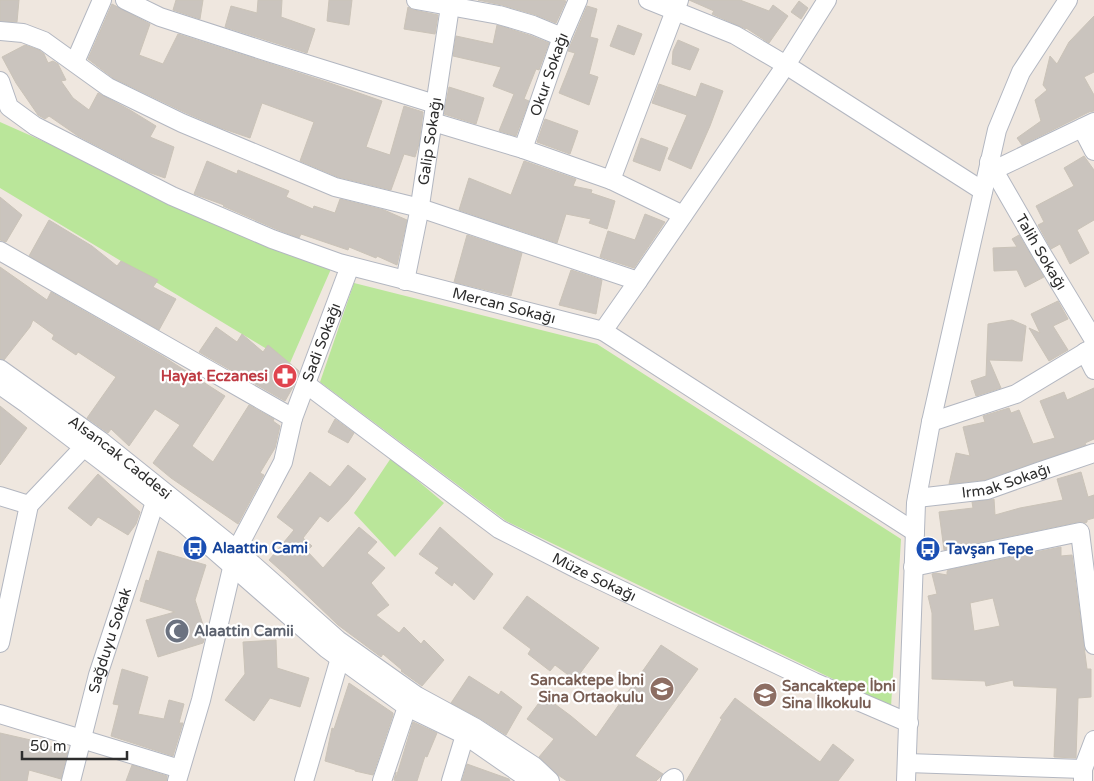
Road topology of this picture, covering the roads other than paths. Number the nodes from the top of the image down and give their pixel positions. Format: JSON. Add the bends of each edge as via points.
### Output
{"nodes":[{"id":1,"x":102,"y":0,"type":"edge"},
{"id":2,"x":125,"y":0,"type":"edge"},
{"id":3,"x":416,"y":0,"type":"edge"},
{"id":4,"x":578,"y":0,"type":"edge"},
{"id":5,"x":648,"y":0,"type":"edge"},
{"id":6,"x":827,"y":0,"type":"edge"},
{"id":7,"x":1068,"y":0,"type":"edge"},
{"id":8,"x":450,"y":3,"type":"edge"},
{"id":9,"x":677,"y":6,"type":"edge"},
{"id":10,"x":161,"y":8,"type":"edge"},
{"id":11,"x":0,"y":32,"type":"edge"},
{"id":12,"x":562,"y":37,"type":"junction"},
{"id":13,"x":75,"y":62,"type":"junction"},
{"id":14,"x":786,"y":65,"type":"junction"},
{"id":15,"x":0,"y":81,"type":"edge"},
{"id":16,"x":435,"y":104,"type":"junction"},
{"id":17,"x":4,"y":107,"type":"edge"},
{"id":18,"x":433,"y":122,"type":"junction"},
{"id":19,"x":1088,"y":125,"type":"edge"},
{"id":20,"x":523,"y":149,"type":"junction"},
{"id":21,"x":1094,"y":151,"type":"edge"},
{"id":22,"x":992,"y":166,"type":"junction"},
{"id":23,"x":611,"y":180,"type":"junction"},
{"id":24,"x":983,"y":191,"type":"junction"},
{"id":25,"x":420,"y":208,"type":"junction"},
{"id":26,"x":683,"y":215,"type":"junction"},
{"id":27,"x":0,"y":251,"type":"edge"},
{"id":28,"x":350,"y":266,"type":"junction"},
{"id":29,"x":405,"y":281,"type":"junction"},
{"id":30,"x":638,"y":281,"type":"junction"},
{"id":31,"x":603,"y":331,"type":"junction"},
{"id":32,"x":1091,"y":346,"type":"edge"},
{"id":33,"x":0,"y":369,"type":"edge"},
{"id":34,"x":1094,"y":370,"type":"edge"},
{"id":35,"x":306,"y":384,"type":"junction"},
{"id":36,"x":0,"y":386,"type":"edge"},
{"id":37,"x":293,"y":418,"type":"junction"},
{"id":38,"x":930,"y":422,"type":"junction"},
{"id":39,"x":84,"y":448,"type":"junction"},
{"id":40,"x":1094,"y":454,"type":"edge"},
{"id":41,"x":0,"y":496,"type":"edge"},
{"id":42,"x":917,"y":498,"type":"junction"},
{"id":43,"x":155,"y":502,"type":"junction"},
{"id":44,"x":29,"y":505,"type":"junction"},
{"id":45,"x":1087,"y":529,"type":"edge"},
{"id":46,"x":915,"y":532,"type":"junction"},
{"id":47,"x":234,"y":559,"type":"junction"},
{"id":48,"x":913,"y":567,"type":"junction"},
{"id":49,"x":4,"y":602,"type":"edge"},
{"id":50,"x":0,"y":643,"type":"edge"},
{"id":51,"x":1094,"y":645,"type":"edge"},
{"id":52,"x":340,"y":658,"type":"junction"},
{"id":53,"x":411,"y":700,"type":"junction"},
{"id":54,"x":0,"y":714,"type":"edge"},
{"id":55,"x":909,"y":723,"type":"junction"},
{"id":56,"x":465,"y":735,"type":"junction"},
{"id":57,"x":82,"y":739,"type":"junction"},
{"id":58,"x":1094,"y":740,"type":"edge"},
{"id":59,"x":907,"y":763,"type":"junction"},
{"id":60,"x":178,"y":775,"type":"edge"},
{"id":61,"x":1083,"y":775,"type":"edge"},
{"id":62,"x":523,"y":778,"type":"edge"},
{"id":63,"x":71,"y":781,"type":"edge"},
{"id":64,"x":304,"y":781,"type":"edge"},
{"id":65,"x":382,"y":781,"type":"edge"},
{"id":66,"x":450,"y":781,"type":"edge"},
{"id":67,"x":550,"y":781,"type":"edge"},
{"id":68,"x":906,"y":781,"type":"edge"}],
"edges":[{"from":1,"to":13,"type":"street"},
{"from":2,"to":10,"type":"street"},
{"from":3,"to":8,"type":"street"},
{"from":4,"to":12,"type":"street","name":"Okur Sokağı"},
{"from":5,"to":9,"type":"street"},
{"from":6,"to":14,"type":"street"},
{"from":7,"to":22,"type":"street","via":[[1021,72],[997,130]]},
{"from":8,"to":12,"type":"street","via":[[533,25]]},
{"from":8,"to":16,"type":"street","name":"Galip Sokağı"},
{"from":9,"to":14,"type":"street"},
{"from":9,"to":23,"type":"street"},
{"from":10,"to":16,"type":"street","via":[[271,53]]},
{"from":11,"to":13,"type":"street","via":[[23,33],[44,41]]},
{"from":12,"to":20,"type":"street","name":"Okur Sokağı"},
{"from":13,"to":25,"type":"street","via":[[108,87],[182,123],[335,187]]},
{"from":14,"to":24,"type":"street"},
{"from":14,"to":26,"type":"street"},
{"from":15,"to":17,"type":"street"},
{"from":16,"to":18,"type":"street","name":"Galip Sokağı"},
{"from":17,"to":28,"type":"street","name":"Mercan Sokağı","via":[[172,196],[272,239]]},
{"from":18,"to":20,"type":"street"},
{"from":18,"to":25,"type":"street","name":"Galip Sokağı"},
{"from":19,"to":21,"type":"street"},
{"from":19,"to":22,"type":"street"},
{"from":20,"to":23,"type":"street"},
{"from":22,"to":24,"type":"street"},
{"from":22,"to":32,"type":"street","name":"Talih Sokağı"},
{"from":23,"to":26,"type":"street"},
{"from":24,"to":38,"type":"street"},
{"from":25,"to":29,"type":"street","name":"Galip Sokağı"},
{"from":25,"to":30,"type":"street"},
{"from":26,"to":30,"type":"street"},
{"from":27,"to":37,"type":"street"},
{"from":28,"to":29,"type":"street","name":"Mercan Sokağı"},
{"from":28,"to":35,"type":"street","name":"Sadi Sokağı"},
{"from":29,"to":31,"type":"street","name":"Mercan Sokağı"},
{"from":30,"to":31,"type":"street"},
{"from":31,"to":46,"type":"street","name":"Mercan Sokağı"},
{"from":32,"to":34,"type":"street","name":"Talih Sokağı"},
{"from":32,"to":38,"type":"street","via":[[1016,394]]},
{"from":33,"to":47,"type":"street","name":"Alsancak Caddesi","via":[[101,441]]},
{"from":35,"to":37,"type":"street","name":"Sadi Sokağı"},
{"from":35,"to":55,"type":"street","name":"Müze Sokağı","via":[[499,529],[805,678]]},
{"from":36,"to":39,"type":"street","name":"Alsancak Caddesi"},
{"from":37,"to":47,"type":"street","name":"Sadi Sokağı","via":[[284,462]]},
{"from":38,"to":42,"type":"street"},
{"from":39,"to":43,"type":"street","name":"Alsancak Caddesi"},
{"from":39,"to":44,"type":"street"},
{"from":40,"to":42,"type":"street","name":"Irmak Sokağı","via":[[987,490]]},
{"from":41,"to":44,"type":"street"},
{"from":42,"to":46,"type":"street"},
{"from":43,"to":47,"type":"street","name":"Alsancak Caddesi"},
{"from":43,"to":57,"type":"street","name":"Sağduyu Sokak","via":[[98,675]]},
{"from":44,"to":49,"type":"street"},
{"from":45,"to":48,"type":"street"},
{"from":45,"to":51,"type":"street"},
{"from":46,"to":48,"type":"street"},
{"from":47,"to":52,"type":"street","name":"Alsancak Caddesi"},
{"from":47,"to":53,"type":"street","name":"Alsancak Caddesi"},
{"from":47,"to":60,"type":"street","name":"Sadi Sokağı","via":[[201,700]]},
{"from":48,"to":55,"type":"street"},
{"from":49,"to":50,"type":"street"},
{"from":52,"to":53,"type":"street","name":"Alsancak Caddesi"},
{"from":52,"to":64,"type":"street"},
{"from":53,"to":56,"type":"street","name":"Alsancak Caddesi"},
{"from":53,"to":65,"type":"street"},
{"from":53,"to":67,"type":"street","name":"Alsancak Caddesi","via":[[476,728],[534,766]]},
{"from":54,"to":57,"type":"street"},
{"from":55,"to":59,"type":"street"},
{"from":56,"to":62,"type":"street","name":"Alsancak Caddesi"},
{"from":56,"to":66,"type":"street"},
{"from":57,"to":60,"type":"street"},
{"from":57,"to":63,"type":"street","name":"Sağduyu Sokak"},
{"from":58,"to":61,"type":"street"},
{"from":59,"to":61,"type":"street"},
{"from":59,"to":68,"type":"street"}]}
